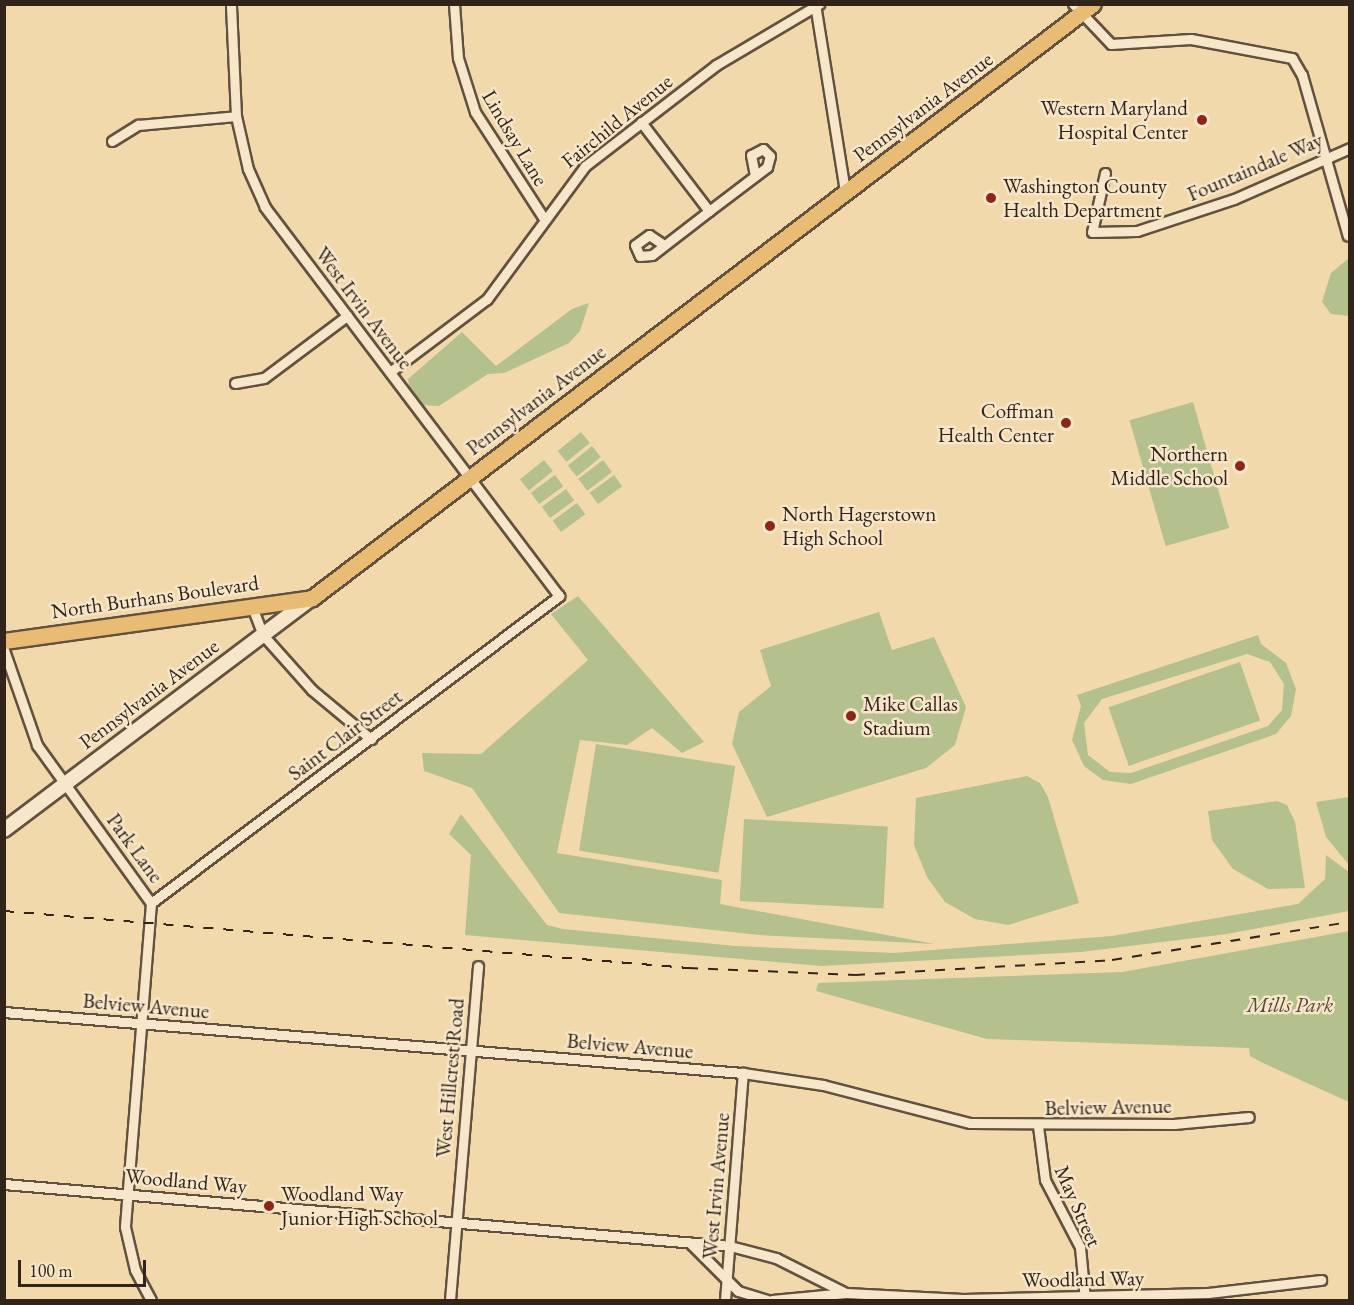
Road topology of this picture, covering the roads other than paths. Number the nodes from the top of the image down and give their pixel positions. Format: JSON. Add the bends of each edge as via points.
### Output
{"nodes":[{"id":1,"x":231,"y":4,"type":"edge"},
{"id":2,"x":454,"y":4,"type":"edge"},
{"id":3,"x":817,"y":5,"type":"edge"},
{"id":4,"x":1083,"y":8,"type":"edge"},
{"id":5,"x":236,"y":116,"type":"junction"},
{"id":6,"x":641,"y":122,"type":"junction"},
{"id":7,"x":112,"y":141,"type":"dead end"},
{"id":8,"x":1350,"y":148,"type":"edge"},
{"id":9,"x":1327,"y":154,"type":"junction"},
{"id":10,"x":1105,"y":173,"type":"dead end"},
{"id":11,"x":755,"y":176,"type":"dead end"},
{"id":12,"x":845,"y":191,"type":"junction"},
{"id":13,"x":709,"y":211,"type":"junction"},
{"id":14,"x":543,"y":217,"type":"junction"},
{"id":15,"x":1348,"y":236,"type":"edge"},
{"id":16,"x":664,"y":245,"type":"dead end"},
{"id":17,"x":347,"y":316,"type":"junction"},
{"id":18,"x":390,"y":372,"type":"junction"},
{"id":19,"x":235,"y":383,"type":"dead end"},
{"id":20,"x":469,"y":477,"type":"junction"},
{"id":21,"x":559,"y":596,"type":"joint"},
{"id":22,"x":312,"y":598,"type":"junction"},
{"id":23,"x":251,"y":604,"type":"junction"},
{"id":24,"x":262,"y":635,"type":"junction"},
{"id":25,"x":4,"y":641,"type":"edge"},
{"id":26,"x":4,"y":650,"type":"edge"},
{"id":27,"x":371,"y":739,"type":"junction"},
{"id":28,"x":64,"y":785,"type":"junction"},
{"id":29,"x":4,"y":830,"type":"edge"},
{"id":30,"x":151,"y":903,"type":"junction"},
{"id":31,"x":478,"y":966,"type":"dead end"},
{"id":32,"x":4,"y":1012,"type":"edge"},
{"id":33,"x":141,"y":1024,"type":"junction"},
{"id":34,"x":470,"y":1051,"type":"junction"},
{"id":35,"x":743,"y":1073,"type":"junction"},
{"id":36,"x":1249,"y":1117,"type":"dead end"},
{"id":37,"x":1038,"y":1126,"type":"junction"},
{"id":38,"x":4,"y":1184,"type":"edge"},
{"id":39,"x":126,"y":1194,"type":"junction"},
{"id":40,"x":456,"y":1222,"type":"junction"},
{"id":41,"x":687,"y":1240,"type":"junction"},
{"id":42,"x":730,"y":1245,"type":"junction"},
{"id":43,"x":1321,"y":1280,"type":"dead end"},
{"id":44,"x":727,"y":1281,"type":"junction"},
{"id":45,"x":846,"y":1293,"type":"junction"},
{"id":46,"x":1085,"y":1299,"type":"edge"},
{"id":47,"x":151,"y":1300,"type":"edge"},
{"id":48,"x":450,"y":1300,"type":"edge"},
{"id":49,"x":725,"y":1300,"type":"edge"},
{"id":50,"x":770,"y":1300,"type":"edge"}],
"edges":[{"from":1,"to":5,"type":"street","name":"West Irvin Avenue"},
{"from":2,"to":14,"type":"street","name":"Lindsay Lane","via":[[458,58],[472,104]]},
{"from":3,"to":6,"type":"street","name":"Fairchild Avenue","via":[[716,64]]},
{"from":3,"to":12,"type":"street"},
{"from":4,"to":9,"type":"street","via":[[1111,44],[1178,41],[1246,46],[1292,58]]},
{"from":4,"to":12,"type":"main road","name":"Pennsylvania Avenue"},
{"from":5,"to":7,"type":"street","via":[[138,125]]},
{"from":5,"to":17,"type":"street","name":"West Irvin Avenue","via":[[248,170],[264,207]]},
{"from":6,"to":13,"type":"street"},
{"from":6,"to":14,"type":"street","name":"Fairchild Avenue","via":[[574,176]]},
{"from":8,"to":9,"type":"street","name":"Fountaindale Way"},
{"from":9,"to":10,"type":"street","name":"Fountaindale Way","via":[[1234,199],[1137,231],[1092,232]]},
{"from":9,"to":15,"type":"street"},
{"from":11,"to":13,"type":"street"},
{"from":12,"to":20,"type":"main road","name":"Pennsylvania Avenue"},
{"from":13,"to":16,"type":"street"},
{"from":14,"to":18,"type":"street","name":"Fairchild Avenue","via":[[487,299]]},
{"from":17,"to":18,"type":"street","name":"West Irvin Avenue"},
{"from":17,"to":19,"type":"street","via":[[264,378]]},
{"from":18,"to":20,"type":"street","name":"West Irvin Avenue"},
{"from":20,"to":21,"type":"street","name":"West Irvin Avenue"},
{"from":20,"to":22,"type":"main road","name":"Pennsylvania Avenue"},
{"from":21,"to":27,"type":"street","name":"Saint Clair Street"},
{"from":22,"to":23,"type":"main road","name":"North Burhans Boulevard"},
{"from":22,"to":24,"type":"main road","name":"Pennsylvania Avenue"},
{"from":23,"to":24,"type":"street"},
{"from":23,"to":25,"type":"main road","name":"North Burhans Boulevard"},
{"from":24,"to":27,"type":"street","via":[[312,690]]},
{"from":24,"to":28,"type":"main road","name":"Pennsylvania Avenue"},
{"from":26,"to":28,"type":"street","name":"Park Lane","via":[[25,718]]},
{"from":27,"to":30,"type":"street","name":"Saint Clair Street"},
{"from":28,"to":29,"type":"main road","name":"Pennsylvania Avenue"},
{"from":28,"to":30,"type":"street","name":"Park Lane"},
{"from":30,"to":33,"type":"street","name":"Park Lane"},
{"from":31,"to":34,"type":"street","name":"West Hillcrest Road"},
{"from":32,"to":33,"type":"street","name":"Belview Avenue"},
{"from":33,"to":34,"type":"street","name":"Belview Avenue"},
{"from":33,"to":39,"type":"street","name":"Park Lane"},
{"from":34,"to":35,"type":"street","name":"Belview Avenue"},
{"from":34,"to":40,"type":"street","name":"West Hillcrest Road"},
{"from":35,"to":37,"type":"street","name":"Belview Avenue","via":[[823,1085],[941,1119]]},
{"from":35,"to":42,"type":"street","name":"West Irvin Avenue"},
{"from":36,"to":37,"type":"street","name":"Belview Avenue"},
{"from":37,"to":46,"type":"street","name":"May Street","via":[[1041,1165],[1080,1247]]},
{"from":38,"to":39,"type":"street","name":"Woodland Way"},
{"from":39,"to":40,"type":"street","name":"Woodland Way"},
{"from":39,"to":47,"type":"street","name":"Park Lane","via":[[128,1248]]},
{"from":40,"to":41,"type":"street","name":"Woodland Way"},
{"from":40,"to":48,"type":"street","name":"West Hillcrest Road"},
{"from":41,"to":42,"type":"street","name":"Woodland Way"},
{"from":41,"to":44,"type":"street","name":"Woodland Way"},
{"from":42,"to":44,"type":"street","name":"West Irvin Avenue"},
{"from":42,"to":45,"type":"street","name":"Woodland Way","via":[[776,1258]]},
{"from":43,"to":46,"type":"street","name":"Woodland Way","via":[[1208,1293]]},
{"from":44,"to":49,"type":"street","name":"West Irvin Avenue"},
{"from":44,"to":50,"type":"street","name":"Woodland Way","via":[[738,1292]]},
{"from":45,"to":46,"type":"street","name":"Woodland Way"},
{"from":45,"to":50,"type":"street","name":"Woodland Way"}]}
